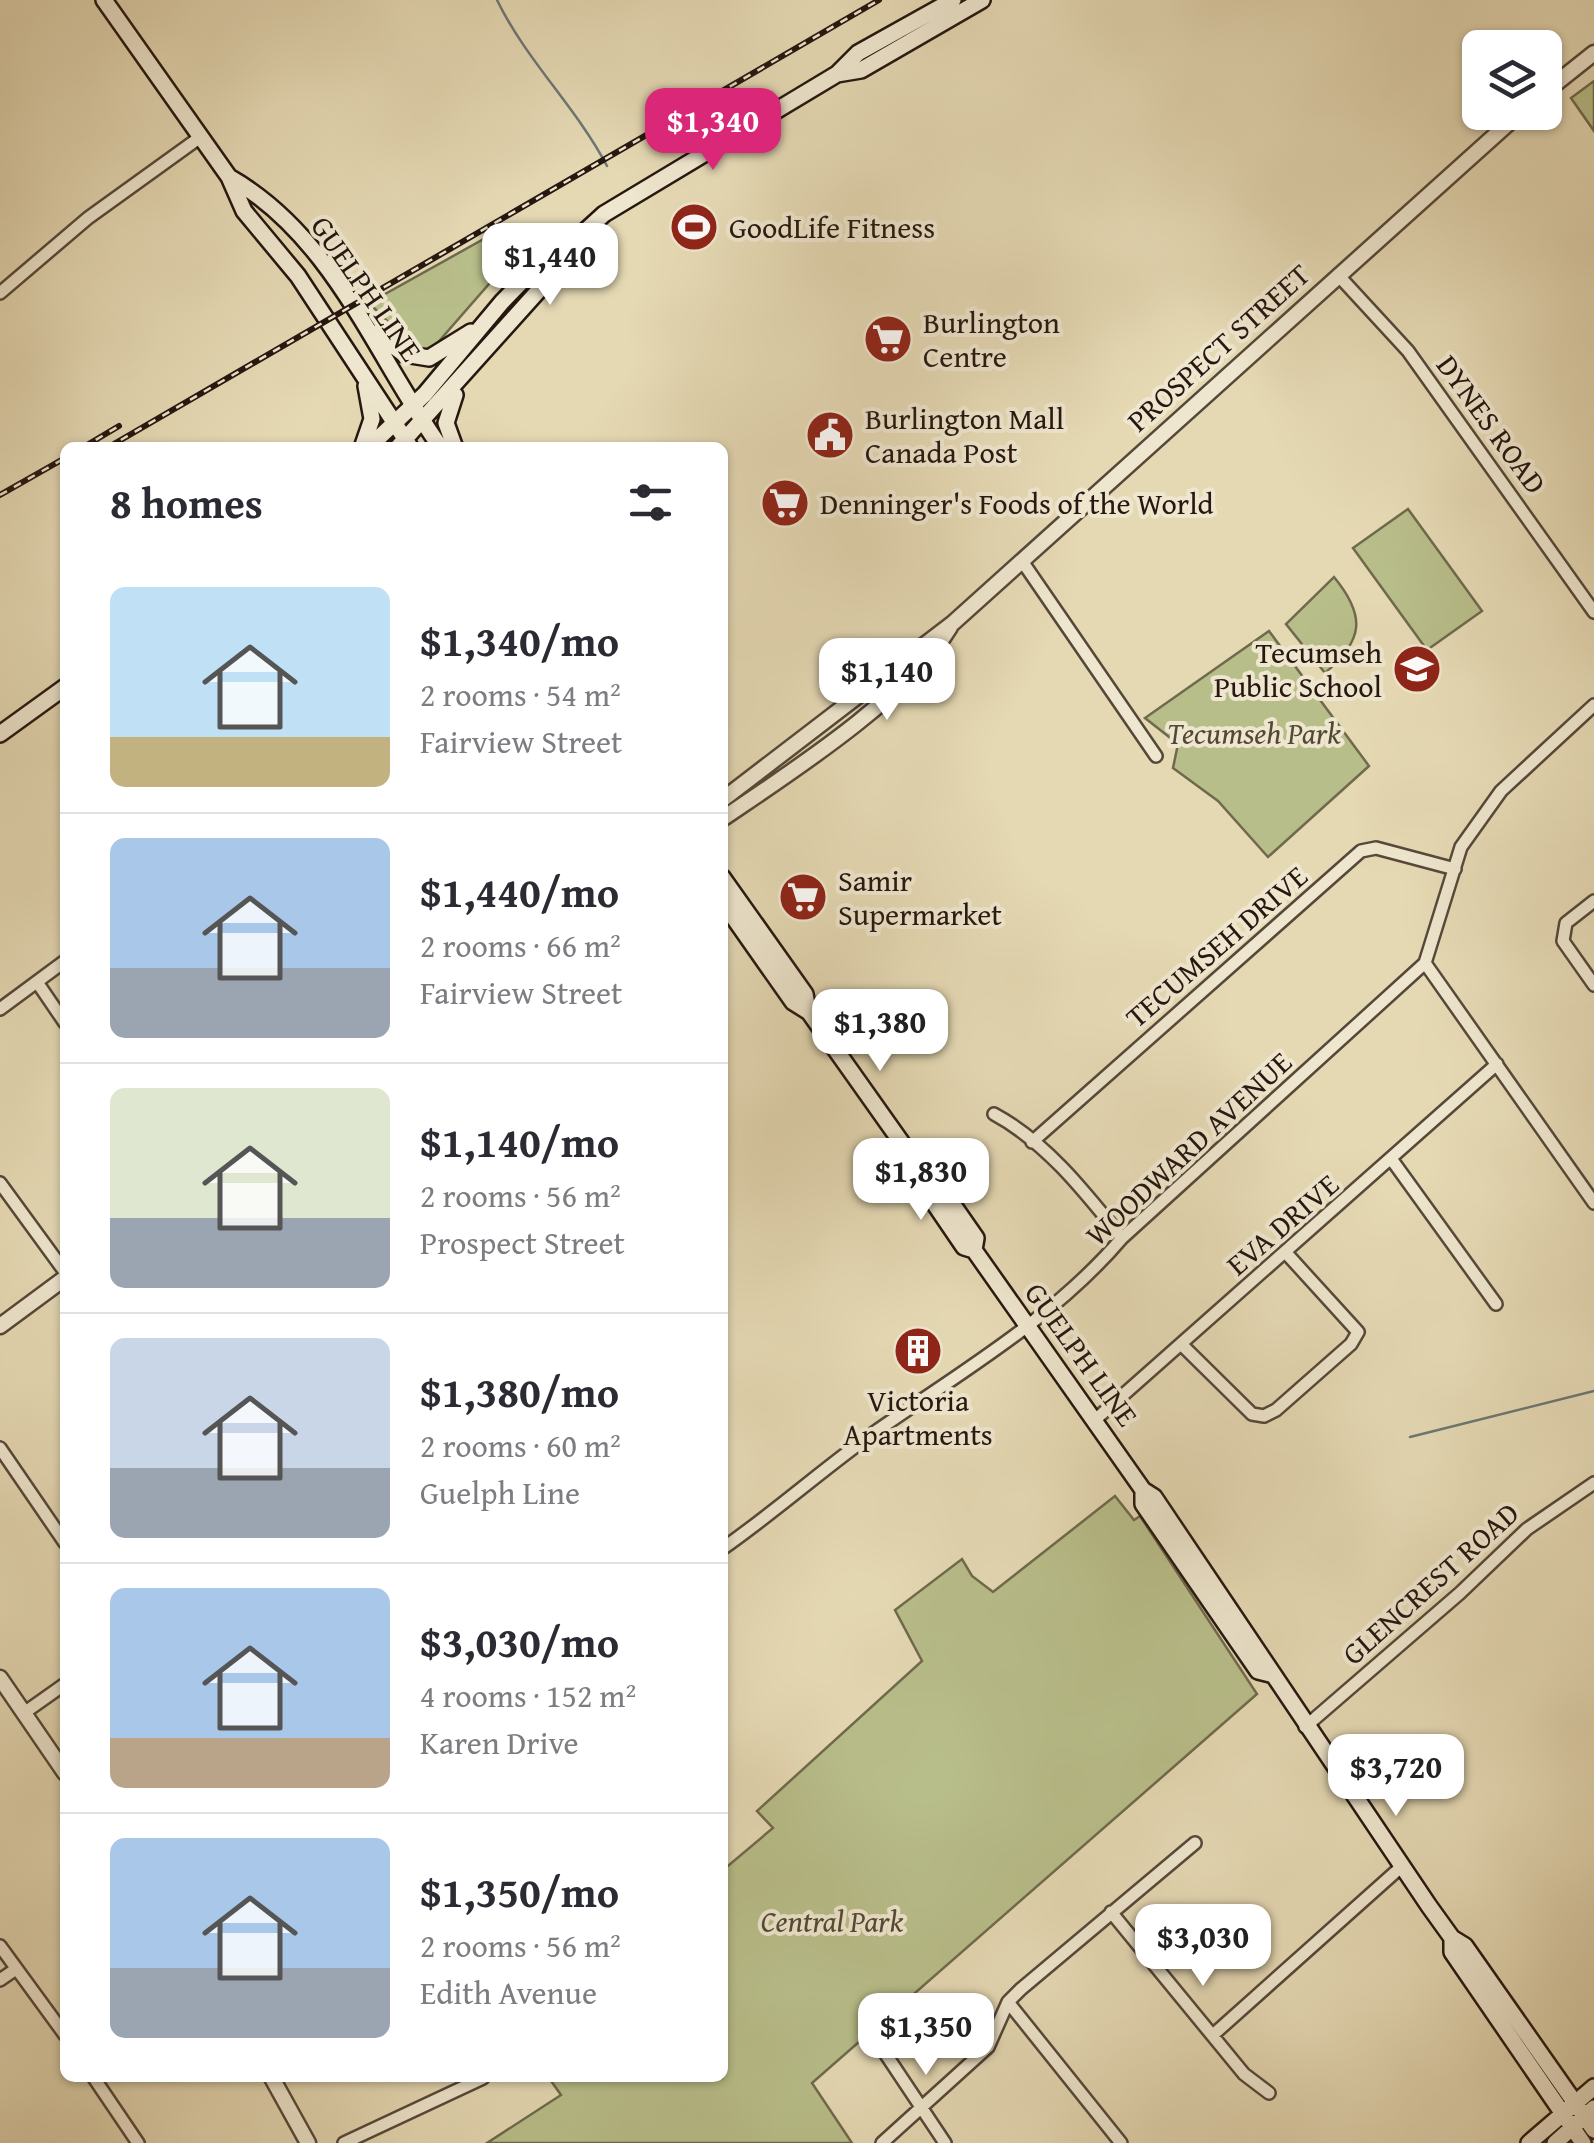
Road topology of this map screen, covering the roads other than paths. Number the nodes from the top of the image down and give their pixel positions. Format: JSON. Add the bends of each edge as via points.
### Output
{"nodes":[{"id":1,"x":104,"y":0,"type":"edge"},
{"id":2,"x":953,"y":0,"type":"edge"},
{"id":3,"x":982,"y":0,"type":"edge"},
{"id":4,"x":1594,"y":53,"type":"edge"},
{"id":5,"x":837,"y":74,"type":"junction"},
{"id":6,"x":1562,"y":78,"type":"edge"},
{"id":7,"x":1501,"y":130,"type":"edge"},
{"id":8,"x":199,"y":138,"type":"junction"},
{"id":9,"x":229,"y":176,"type":"junction"},
{"id":10,"x":570,"y":245,"type":"junction"},
{"id":11,"x":1338,"y":275,"type":"junction"},
{"id":12,"x":0,"y":294,"type":"edge"},
{"id":13,"x":364,"y":320,"type":"junction"},
{"id":14,"x":480,"y":329,"type":"junction"},
{"id":15,"x":364,"y":377,"type":"junction"},
{"id":16,"x":460,"y":380,"type":"junction"},
{"id":17,"x":413,"y":405,"type":"junction"},
{"id":18,"x":423,"y":422,"type":"junction"},
{"id":19,"x":395,"y":423,"type":"junction"},
{"id":20,"x":366,"y":442,"type":"edge"},
{"id":21,"x":372,"y":442,"type":"edge"},
{"id":22,"x":404,"y":442,"type":"edge"},
{"id":23,"x":407,"y":442,"type":"edge"},
{"id":24,"x":437,"y":442,"type":"edge"},
{"id":25,"x":453,"y":442,"type":"edge"},
{"id":26,"x":1022,"y":561,"type":"junction"},
{"id":27,"x":1594,"y":612,"type":"edge"},
{"id":28,"x":952,"y":622,"type":"junction"},
{"id":29,"x":60,"y":691,"type":"edge"},
{"id":30,"x":1594,"y":705,"type":"edge"},
{"id":31,"x":0,"y":734,"type":"edge"},
{"id":32,"x":1156,"y":756,"type":"dead end"},
{"id":33,"x":728,"y":796,"type":"edge"},
{"id":34,"x":728,"y":815,"type":"edge"},
{"id":35,"x":1454,"y":870,"type":"junction"},
{"id":36,"x":728,"y":885,"type":"edge"},
{"id":37,"x":1594,"y":901,"type":"edge"},
{"id":38,"x":728,"y":909,"type":"edge"},
{"id":39,"x":1425,"y":963,"type":"junction"},
{"id":40,"x":60,"y":965,"type":"edge"},
{"id":41,"x":38,"y":982,"type":"junction"},
{"id":42,"x":1594,"y":985,"type":"edge"},
{"id":43,"x":0,"y":1009,"type":"edge"},
{"id":44,"x":808,"y":1010,"type":"junction"},
{"id":45,"x":60,"y":1015,"type":"edge"},
{"id":46,"x":1497,"y":1064,"type":"junction"},
{"id":47,"x":994,"y":1114,"type":"dead end"},
{"id":48,"x":1032,"y":1142,"type":"junction"},
{"id":49,"x":1392,"y":1160,"type":"junction"},
{"id":50,"x":0,"y":1183,"type":"edge"},
{"id":51,"x":1594,"y":1204,"type":"edge"},
{"id":52,"x":1122,"y":1238,"type":"junction"},
{"id":53,"x":1288,"y":1254,"type":"junction"},
{"id":54,"x":60,"y":1268,"type":"edge"},
{"id":55,"x":60,"y":1279,"type":"edge"},
{"id":56,"x":1496,"y":1304,"type":"dead end"},
{"id":57,"x":0,"y":1326,"type":"edge"},
{"id":58,"x":1028,"y":1326,"type":"junction"},
{"id":59,"x":1181,"y":1344,"type":"junction"},
{"id":60,"x":1096,"y":1419,"type":"junction"},
{"id":61,"x":0,"y":1448,"type":"edge"},
{"id":62,"x":1594,"y":1482,"type":"edge"},
{"id":63,"x":60,"y":1527,"type":"edge"},
{"id":64,"x":728,"y":1544,"type":"edge"},
{"id":65,"x":0,"y":1678,"type":"edge"},
{"id":66,"x":60,"y":1688,"type":"edge"},
{"id":67,"x":24,"y":1713,"type":"junction"},
{"id":68,"x":1304,"y":1726,"type":"junction"},
{"id":69,"x":60,"y":1766,"type":"edge"},
{"id":70,"x":1196,"y":1844,"type":"dead end"},
{"id":71,"x":1402,"y":1866,"type":"junction"},
{"id":72,"x":1111,"y":1912,"type":"junction"},
{"id":73,"x":0,"y":1946,"type":"edge"},
{"id":74,"x":16,"y":1969,"type":"junction"},
{"id":75,"x":0,"y":1980,"type":"edge"},
{"id":76,"x":1008,"y":2002,"type":"junction"},
{"id":77,"x":60,"y":2023,"type":"edge"},
{"id":78,"x":1214,"y":2034,"type":"junction"},
{"id":79,"x":874,"y":2035,"type":"dead end"},
{"id":80,"x":97,"y":2082,"type":"edge"},
{"id":81,"x":274,"y":2082,"type":"edge"},
{"id":82,"x":474,"y":2082,"type":"edge"},
{"id":83,"x":1594,"y":2087,"type":"edge"},
{"id":84,"x":1268,"y":2093,"type":"dead end"},
{"id":85,"x":921,"y":2109,"type":"junction"},
{"id":86,"x":1580,"y":2117,"type":"edge"},
{"id":87,"x":138,"y":2143,"type":"edge"},
{"id":88,"x":308,"y":2143,"type":"edge"},
{"id":89,"x":344,"y":2143,"type":"edge"},
{"id":90,"x":882,"y":2143,"type":"edge"},
{"id":91,"x":945,"y":2143,"type":"edge"},
{"id":92,"x":1121,"y":2143,"type":"edge"},
{"id":93,"x":1529,"y":2143,"type":"edge"},
{"id":94,"x":1555,"y":2143,"type":"edge"},
{"id":95,"x":1583,"y":2143,"type":"edge"}],
"edges":[{"from":1,"to":8,"type":"main road","name":"GUELPH LINE"},
{"from":2,"to":5,"type":"main road","via":[[858,53]]},
{"from":3,"to":5,"type":"main road","via":[[861,70]]},
{"from":4,"to":6,"type":"street"},
{"from":5,"to":10,"type":"main road","via":[[604,214]]},
{"from":7,"to":11,"type":"street","name":"PROSPECT STREET"},
{"from":8,"to":9,"type":"main road","name":"GUELPH LINE"},
{"from":8,"to":12,"type":"street","via":[[88,218]]},
{"from":9,"to":13,"type":"main road","name":"GUELPH LINE","via":[[262,196],[316,252]]},
{"from":9,"to":15,"type":"main road","name":"GUELPH LINE","via":[[244,212],[298,276]]},
{"from":10,"to":14,"type":"main road","via":[[552,249]]},
{"from":10,"to":16,"type":"main road","via":[[566,260]]},
{"from":11,"to":26,"type":"street","name":"PROSPECT STREET"},
{"from":11,"to":27,"type":"street","name":"DYNES ROAD","via":[[1408,351]]},
{"from":13,"to":14,"type":"main road","via":[[390,346],[420,358],[442,354]]},
{"from":13,"to":17,"type":"main road","name":"GUELPH LINE"},
{"from":14,"to":17,"type":"main road"},
{"from":15,"to":19,"type":"main road","name":"GUELPH LINE"},
{"from":15,"to":20,"type":"main road","via":[[372,419]]},
{"from":16,"to":18,"type":"main road"},
{"from":16,"to":25,"type":"main road","via":[[446,423]]},
{"from":17,"to":18,"type":"main road","name":"GUELPH LINE"},
{"from":17,"to":19,"type":"main road"},
{"from":18,"to":23,"type":"main road"},
{"from":18,"to":24,"type":"main road","name":"GUELPH LINE"},
{"from":19,"to":21,"type":"main road"},
{"from":19,"to":22,"type":"main road","name":"GUELPH LINE"},
{"from":26,"to":28,"type":"street","name":"PROSPECT STREET"},
{"from":26,"to":32,"type":"street"},
{"from":28,"to":33,"type":"street","name":"PROSPECT STREET"},
{"from":28,"to":34,"type":"street","name":"PROSPECT STREET","via":[[942,641],[846,730]]},
{"from":29,"to":31,"type":"main road"},
{"from":30,"to":35,"type":"street","via":[[1500,791],[1461,847]]},
{"from":35,"to":39,"type":"street"},
{"from":35,"to":48,"type":"street","name":"TECUMSEH DRIVE","via":[[1376,848],[1361,852]]},
{"from":36,"to":44,"type":"main road","name":"GUELPH LINE","via":[[805,994]]},
{"from":37,"to":42,"type":"street","via":[[1566,923],[1564,941]]},
{"from":38,"to":44,"type":"main road","name":"GUELPH LINE","via":[[793,1002]]},
{"from":39,"to":46,"type":"street"},
{"from":39,"to":52,"type":"street","name":"WOODWARD AVENUE"},
{"from":40,"to":41,"type":"street"},
{"from":41,"to":43,"type":"street"},
{"from":41,"to":45,"type":"street"},
{"from":44,"to":58,"type":"main road","name":"GUELPH LINE","via":[[916,1163],[915,1175],[964,1247],[974,1250]]},
{"from":46,"to":49,"type":"street","name":"EVA DRIVE"},
{"from":46,"to":51,"type":"street"},
{"from":47,"to":48,"type":"street"},
{"from":48,"to":52,"type":"street","via":[[1071,1174]]},
{"from":49,"to":53,"type":"street","name":"EVA DRIVE"},
{"from":49,"to":56,"type":"street"},
{"from":50,"to":54,"type":"street"},
{"from":52,"to":58,"type":"street","name":"WOODWARD AVENUE","via":[[1092,1273]]},
{"from":53,"to":59,"type":"street","name":"EVA DRIVE"},
{"from":53,"to":59,"type":"street","via":[[1358,1332],[1276,1410],[1252,1414]]},
{"from":55,"to":57,"type":"street"},
{"from":58,"to":60,"type":"main road","name":"GUELPH LINE"},
{"from":58,"to":64,"type":"street","name":"WOODWARD AVENUE"},
{"from":59,"to":60,"type":"street","name":"EVA DRIVE"},
{"from":60,"to":68,"type":"main road","name":"GUELPH LINE","via":[[1143,1490],[1143,1504]]},
{"from":61,"to":63,"type":"street"},
{"from":62,"to":68,"type":"street","name":"GLENCREST ROAD","via":[[1527,1529]]},
{"from":65,"to":67,"type":"street"},
{"from":66,"to":67,"type":"street"},
{"from":67,"to":69,"type":"street"},
{"from":68,"to":71,"type":"main road","name":"GUELPH LINE"},
{"from":70,"to":72,"type":"street"},
{"from":71,"to":78,"type":"street"},
{"from":71,"to":86,"type":"main road","name":"GUELPH LINE","via":[[1452,1938],[1452,1952]]},
{"from":72,"to":76,"type":"street"},
{"from":72,"to":78,"type":"street"},
{"from":73,"to":74,"type":"street"},
{"from":74,"to":75,"type":"street"},
{"from":74,"to":77,"type":"street"},
{"from":76,"to":85,"type":"street","via":[[988,2047]]},
{"from":76,"to":92,"type":"street"},
{"from":78,"to":84,"type":"street"},
{"from":79,"to":85,"type":"street"},
{"from":80,"to":87,"type":"street"},
{"from":81,"to":88,"type":"street"},
{"from":82,"to":89,"type":"street"},
{"from":83,"to":86,"type":"main road"},
{"from":85,"to":90,"type":"street"},
{"from":85,"to":91,"type":"street"},
{"from":86,"to":93,"type":"main road"},
{"from":86,"to":94,"type":"main road"},
{"from":86,"to":95,"type":"main road","name":"GUELPH LINE"}]}
